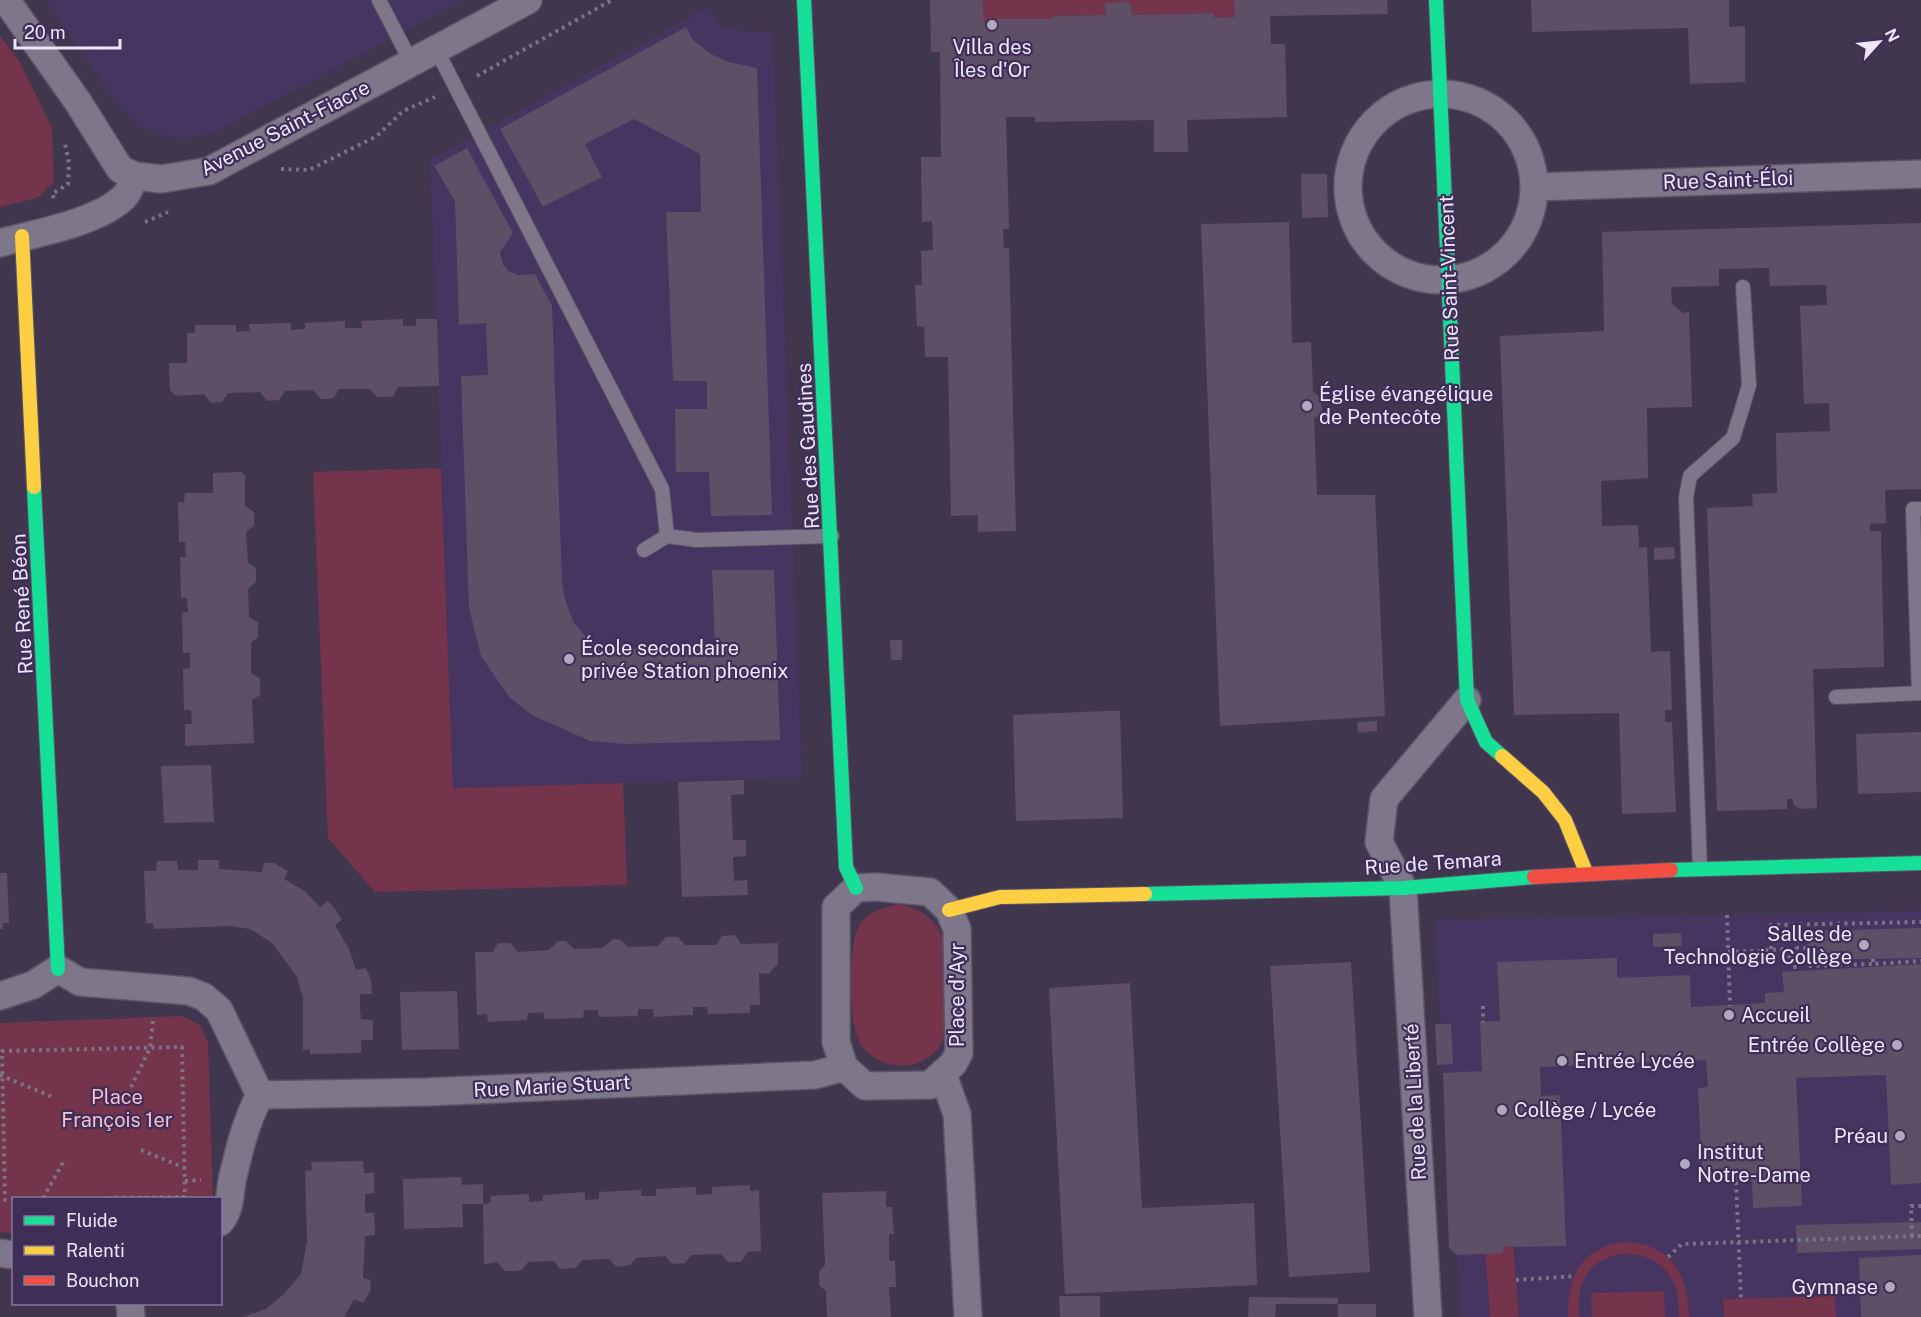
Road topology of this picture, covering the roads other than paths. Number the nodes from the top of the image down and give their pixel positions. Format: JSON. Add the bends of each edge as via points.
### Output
{"nodes":[{"id":1,"x":6,"y":0,"type":"edge"},
{"id":2,"x":379,"y":0,"type":"edge"},
{"id":3,"x":528,"y":0,"type":"edge"},
{"id":4,"x":804,"y":0,"type":"edge"},
{"id":5,"x":1436,"y":0,"type":"edge"},
{"id":6,"x":436,"y":49,"type":"junction"},
{"id":7,"x":411,"y":62,"type":"junction"},
{"id":8,"x":1441,"y":92,"type":"junction"},
{"id":9,"x":1921,"y":174,"type":"edge"},
{"id":10,"x":135,"y":176,"type":"junction"},
{"id":11,"x":1536,"y":187,"type":"junction"},
{"id":12,"x":11,"y":240,"type":"edge"},
{"id":13,"x":1449,"y":280,"type":"junction"},
{"id":14,"x":1743,"y":287,"type":"dead end"},
{"id":15,"x":1921,"y":509,"type":"edge"},
{"id":16,"x":667,"y":536,"type":"junction"},
{"id":17,"x":832,"y":536,"type":"junction"},
{"id":18,"x":644,"y":550,"type":"dead end"},
{"id":19,"x":1920,"y":693,"type":"edge"},
{"id":20,"x":1836,"y":697,"type":"dead end"},
{"id":21,"x":1467,"y":700,"type":"junction"},
{"id":22,"x":1921,"y":863,"type":"edge"},
{"id":23,"x":1700,"y":869,"type":"junction"},
{"id":24,"x":1586,"y":872,"type":"junction"},
{"id":25,"x":856,"y":888,"type":"junction"},
{"id":26,"x":1403,"y":888,"type":"junction"},
{"id":27,"x":949,"y":910,"type":"junction"},
{"id":28,"x":57,"y":969,"type":"junction"},
{"id":29,"x":0,"y":996,"type":"edge"},
{"id":30,"x":844,"y":1067,"type":"junction"},
{"id":31,"x":943,"y":1075,"type":"junction"},
{"id":32,"x":260,"y":1095,"type":"junction"},
{"id":33,"x":222,"y":1218,"type":"edge"},
{"id":34,"x":968,"y":1317,"type":"edge"},
{"id":35,"x":1428,"y":1317,"type":"edge"}],
"edges":[{"from":1,"to":10,"type":"street","via":[[120,169]]},
{"from":2,"to":7,"type":"lane"},
{"from":3,"to":6,"type":"street","name":"Avenue Saint-Fiacre"},
{"from":4,"to":17,"type":"street","name":"Rue des Gaudines"},
{"from":5,"to":8,"type":"street","name":"Rue Saint-Vincent"},
{"from":6,"to":7,"type":"street","name":"Avenue Saint-Fiacre"},
{"from":6,"to":16,"type":"lane","via":[[662,489]]},
{"from":7,"to":10,"type":"street","name":"Avenue Saint-Fiacre","via":[[209,171],[161,179]]},
{"from":8,"to":11,"type":"street","via":[[1478,99],[1508,120],[1528,151]]},
{"from":8,"to":13,"type":"street","name":"Rue Saint-Vincent"},
{"from":8,"to":13,"type":"street","via":[[1406,100],[1369,126],[1355,150],[1348,176],[1349,203],[1358,230],[1374,252],[1396,269],[1421,279]]},
{"from":9,"to":11,"type":"street","name":"Rue Saint-Éloi"},
{"from":10,"to":12,"type":"street","via":[[126,196],[103,211]]},
{"from":11,"to":13,"type":"street","via":[[1523,232],[1500,260],[1476,274]]},
{"from":12,"to":28,"type":"street","name":"Rue René Béon"},
{"from":13,"to":21,"type":"street","name":"Rue Saint-Vincent"},
{"from":14,"to":23,"type":"lane","via":[[1749,385],[1733,438],[1690,476],[1686,497]]},
{"from":15,"to":19,"type":"lane","via":[[1913,509]]},
{"from":16,"to":17,"type":"lane","via":[[697,540]]},
{"from":16,"to":18,"type":"lane"},
{"from":17,"to":25,"type":"street","name":"Rue des Gaudines","via":[[846,867]]},
{"from":19,"to":20,"type":"lane"},
{"from":21,"to":24,"type":"street","name":"Rue Saint-Vincent","via":[[1486,742],[1543,792],[1565,820]]},
{"from":21,"to":26,"type":"street","via":[[1384,799],[1379,843]]},
{"from":22,"to":23,"type":"street","name":"Rue de Temara"},
{"from":23,"to":24,"type":"street","name":"Rue de Temara"},
{"from":24,"to":26,"type":"street","name":"Rue de Temara"},
{"from":25,"to":27,"type":"street","via":[[930,892]]},
{"from":25,"to":30,"type":"street","via":[[836,907],[836,1042]]},
{"from":26,"to":27,"type":"street","name":"Rue de Temara","via":[[1000,897]]},
{"from":26,"to":35,"type":"street","name":"Rue de la Liberté"},
{"from":27,"to":31,"type":"street","name":"Place d'Ayr","via":[[957,929],[959,1053]]},
{"from":28,"to":29,"type":"street","via":[[33,985]]},
{"from":28,"to":32,"type":"street","via":[[80,982],[189,991],[204,997],[219,1010]]},
{"from":30,"to":31,"type":"street","name":"Place d'Ayr","via":[[865,1086],[930,1085]]},
{"from":30,"to":32,"type":"street","name":"Rue Marie Stuart","via":[[815,1075],[427,1092]]},
{"from":31,"to":34,"type":"street","via":[[957,1113]]},
{"from":32,"to":33,"type":"street","via":[[247,1120],[232,1180],[231,1202]]}]}
